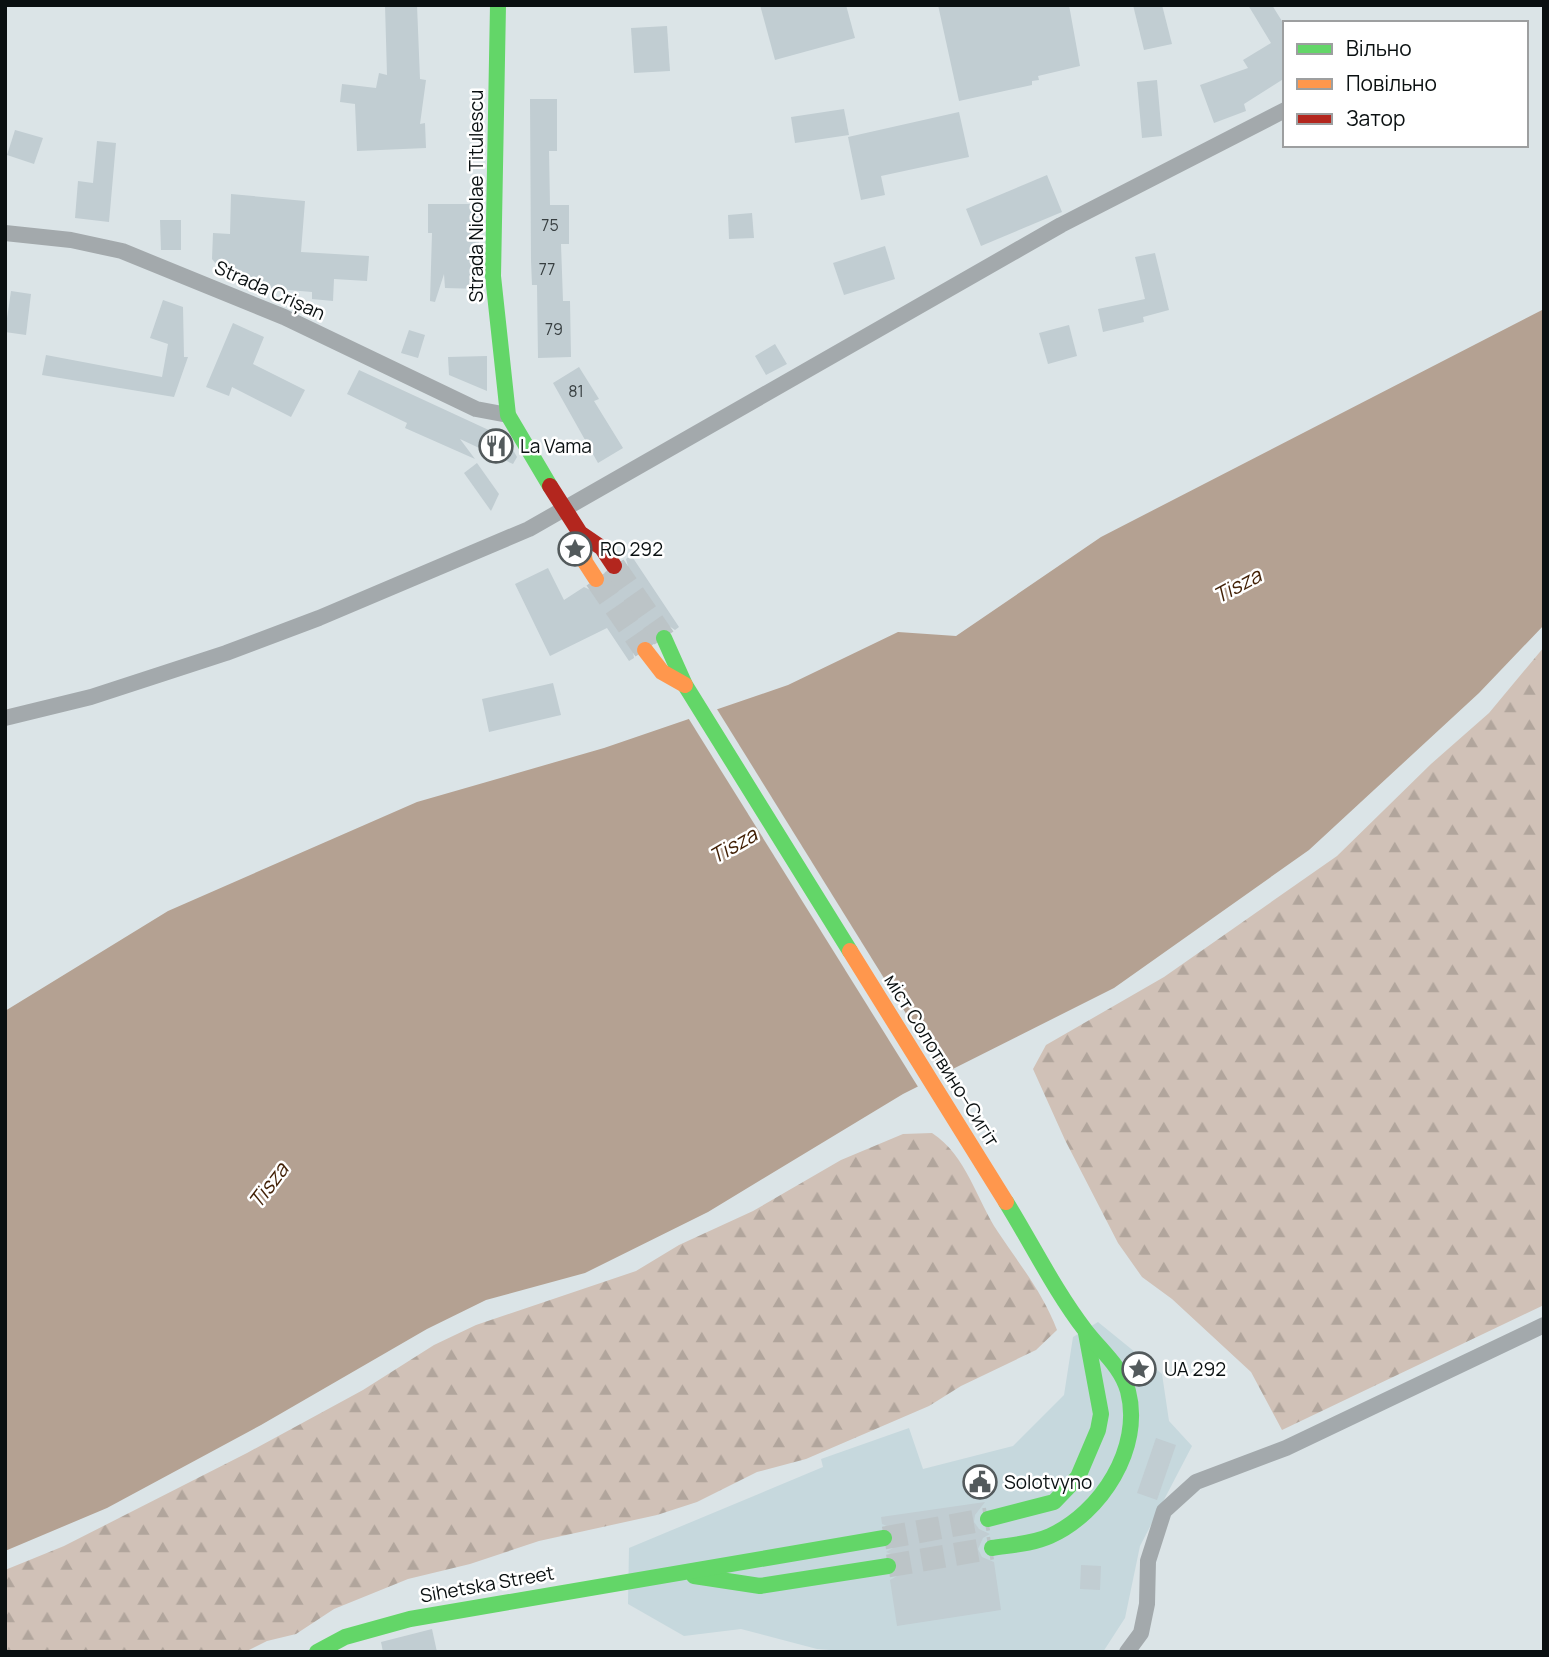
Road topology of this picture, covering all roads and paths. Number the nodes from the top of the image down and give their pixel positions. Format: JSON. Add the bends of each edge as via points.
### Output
{"nodes":[{"id":1,"x":498,"y":5,"type":"edge"},
{"id":2,"x":1283,"y":111,"type":"edge"},
{"id":3,"x":5,"y":233,"type":"edge"},
{"id":4,"x":508,"y":415,"type":"junction"},
{"id":5,"x":565,"y":511,"type":"junction"},
{"id":6,"x":580,"y":533,"type":"junction"},
{"id":7,"x":614,"y":566,"type":"tunnel mouth"},
{"id":8,"x":596,"y":579,"type":"tunnel mouth"},
{"id":9,"x":664,"y":638,"type":"tunnel mouth"},
{"id":10,"x":645,"y":650,"type":"tunnel mouth"},
{"id":11,"x":685,"y":685,"type":"junction"},
{"id":12,"x":5,"y":718,"type":"edge"},
{"id":13,"x":1082,"y":1324,"type":"junction"},
{"id":14,"x":1544,"y":1325,"type":"edge"},
{"id":15,"x":988,"y":1519,"type":"tunnel mouth"},
{"id":16,"x":884,"y":1538,"type":"tunnel mouth"},
{"id":17,"x":992,"y":1549,"type":"tunnel mouth"},
{"id":18,"x":888,"y":1566,"type":"tunnel mouth"},
{"id":19,"x":670,"y":1573,"type":"junction"},
{"id":20,"x":317,"y":1652,"type":"edge"},
{"id":21,"x":1127,"y":1652,"type":"edge"}],
"edges":[{"from":1,"to":4,"type":"street","name":"Strada Nicolae Titulescu","via":[[493,276]]},
{"from":2,"to":5,"type":"street","via":[[1061,225]]},
{"from":3,"to":4,"type":"street","name":"Strada Crișan","via":[[122,251],[284,317],[477,409]]},
{"from":4,"to":5,"type":"street","name":"Strada Nicolae Titulescu"},
{"from":5,"to":6,"type":"street","name":"Strada Nicolae Titulescu"},
{"from":5,"to":12,"type":"street","via":[[441,568],[226,653],[91,697]]},
{"from":6,"to":7,"type":"street","name":"Strada Nicolae Titulescu","via":[[602,548]]},
{"from":6,"to":8,"type":"street","name":"Strada Nicolae Titulescu","via":[[584,562]]},
{"from":9,"to":11,"type":"street"},
{"from":10,"to":11,"type":"street","via":[[662,672]]},
{"from":11,"to":13,"type":"street","name":"міст Солотвино–Сигіт"},
{"from":13,"to":15,"type":"street","via":[[1101,1414],[1083,1467],[1054,1502]]},
{"from":13,"to":17,"type":"street","via":[[1117,1364],[1129,1392],[1130,1431],[1118,1466],[1105,1491],[1068,1526],[1048,1536]]},
{"from":14,"to":21,"type":"street","via":[[1286,1448],[1196,1482],[1164,1511],[1148,1561],[1141,1633]]},
{"from":16,"to":19,"type":"street","name":"Sihetska Street"},
{"from":18,"to":19,"type":"street","name":"Sihetska Street","via":[[760,1586]]},
{"from":19,"to":20,"type":"street","name":"Sihetska Street","via":[[410,1619],[345,1637]]}]}
